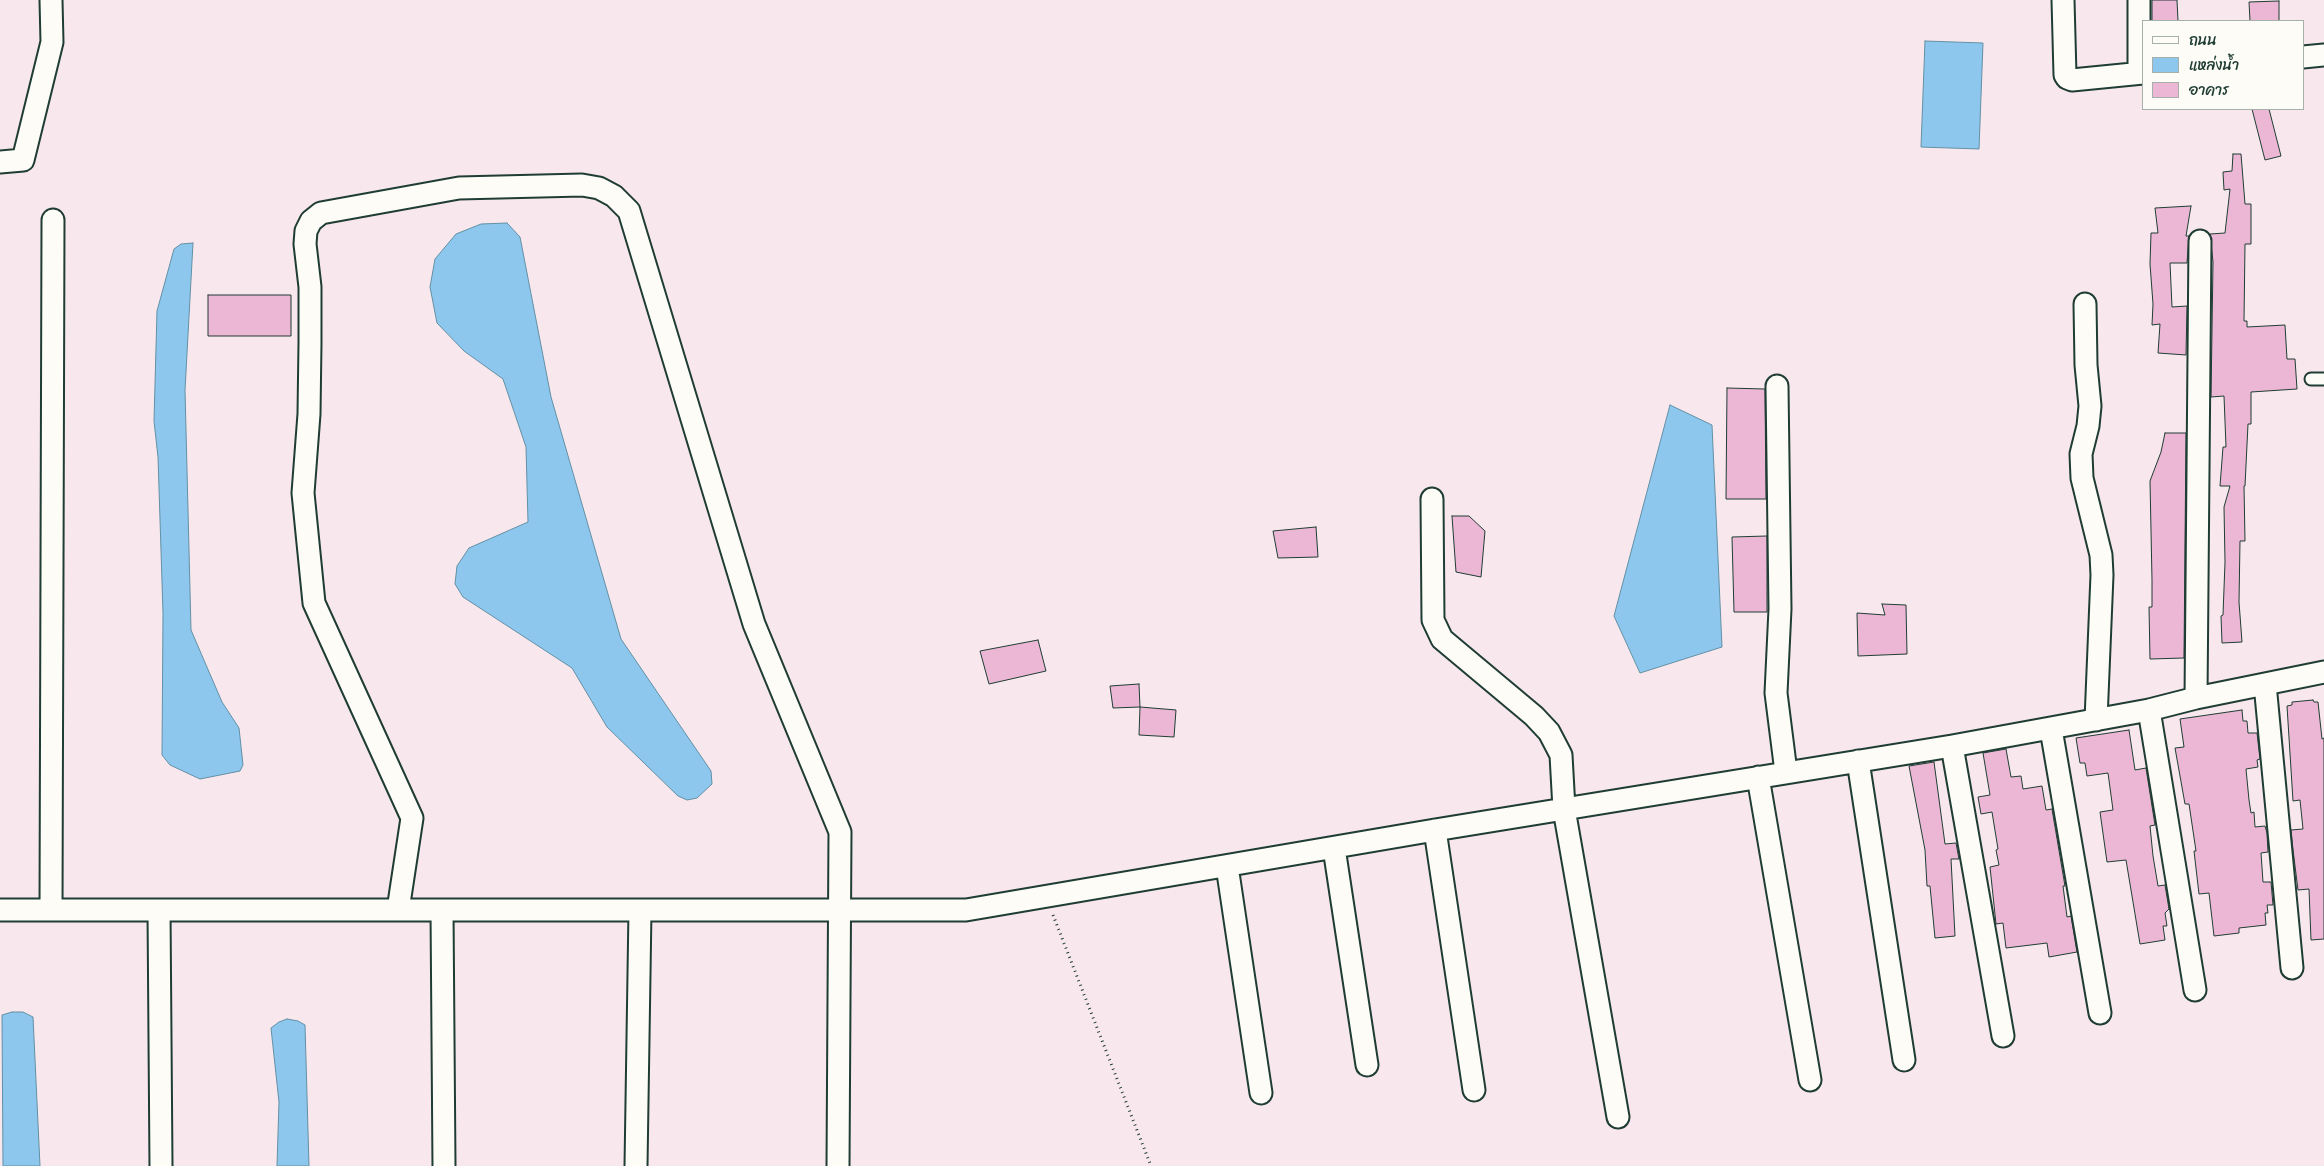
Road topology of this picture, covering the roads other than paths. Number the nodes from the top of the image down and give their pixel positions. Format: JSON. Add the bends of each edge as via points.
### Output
{"nodes":[{"id":1,"x":51,"y":0,"type":"edge"},
{"id":2,"x":2063,"y":0,"type":"edge"},
{"id":3,"x":2139,"y":0,"type":"edge"},
{"id":4,"x":2324,"y":55,"type":"edge"},
{"id":5,"x":2304,"y":57,"type":"edge"},
{"id":6,"x":2141,"y":73,"type":"edge"},
{"id":7,"x":0,"y":162,"type":"edge"},
{"id":8,"x":53,"y":220,"type":"dead end"},
{"id":9,"x":2200,"y":241,"type":"dead end"},
{"id":10,"x":2085,"y":304,"type":"dead end"},
{"id":11,"x":2311,"y":379,"type":"dead end"},
{"id":12,"x":2324,"y":379,"type":"edge"},
{"id":13,"x":1777,"y":386,"type":"dead end"},
{"id":14,"x":1432,"y":499,"type":"dead end"},
{"id":15,"x":2324,"y":672,"type":"edge"},
{"id":16,"x":2265,"y":684,"type":"junction"},
{"id":17,"x":2196,"y":698,"type":"junction"},
{"id":18,"x":2150,"y":710,"type":"junction"},
{"id":19,"x":2096,"y":720,"type":"junction"},
{"id":20,"x":2051,"y":729,"type":"junction"},
{"id":21,"x":1952,"y":746,"type":"junction"},
{"id":22,"x":1858,"y":761,"type":"junction"},
{"id":23,"x":1786,"y":772,"type":"junction"},
{"id":24,"x":1758,"y":778,"type":"junction"},
{"id":25,"x":1564,"y":809,"type":"junction"},
{"id":26,"x":1435,"y":830,"type":"junction"},
{"id":27,"x":1334,"y":848,"type":"junction"},
{"id":28,"x":1227,"y":866,"type":"junction"},
{"id":29,"x":0,"y":910,"type":"edge"},
{"id":30,"x":51,"y":910,"type":"junction"},
{"id":31,"x":159,"y":910,"type":"junction"},
{"id":32,"x":398,"y":910,"type":"junction"},
{"id":33,"x":442,"y":910,"type":"junction"},
{"id":34,"x":640,"y":910,"type":"junction"},
{"id":35,"x":840,"y":910,"type":"junction"},
{"id":36,"x":2292,"y":968,"type":"dead end"},
{"id":37,"x":2196,"y":990,"type":"dead end"},
{"id":38,"x":2100,"y":1013,"type":"dead end"},
{"id":39,"x":2003,"y":1036,"type":"dead end"},
{"id":40,"x":1904,"y":1060,"type":"dead end"},
{"id":41,"x":1367,"y":1065,"type":"dead end"},
{"id":42,"x":1810,"y":1080,"type":"dead end"},
{"id":43,"x":1474,"y":1090,"type":"dead end"},
{"id":44,"x":1261,"y":1094,"type":"dead end"},
{"id":45,"x":1618,"y":1117,"type":"dead end"},
{"id":46,"x":161,"y":1166,"type":"edge"},
{"id":47,"x":444,"y":1166,"type":"edge"},
{"id":48,"x":636,"y":1166,"type":"edge"},
{"id":49,"x":838,"y":1166,"type":"edge"}],
"edges":[{"from":1,"to":7,"type":"street","via":[[52,42],[23,160]]},
{"from":2,"to":6,"type":"street","via":[[2067,78]]},
{"from":3,"to":6,"type":"street"},
{"from":4,"to":5,"type":"street"},
{"from":8,"to":30,"type":"street"},
{"from":9,"to":17,"type":"street"},
{"from":10,"to":19,"type":"street","via":[[2090,406],[2081,454],[2082,478],[2101,555],[2102,576]]},
{"from":11,"to":12,"type":"lane"},
{"from":13,"to":23,"type":"street","via":[[1780,609],[1776,693]]},
{"from":14,"to":25,"type":"street","via":[[1433,620],[1442,639],[1521,704],[1549,732],[1561,755]]},
{"from":15,"to":16,"type":"street"},
{"from":16,"to":17,"type":"street"},
{"from":16,"to":36,"type":"street"},
{"from":17,"to":18,"type":"street"},
{"from":18,"to":19,"type":"street"},
{"from":18,"to":37,"type":"street"},
{"from":19,"to":20,"type":"street"},
{"from":20,"to":21,"type":"street"},
{"from":20,"to":38,"type":"street"},
{"from":21,"to":22,"type":"street"},
{"from":21,"to":39,"type":"street"},
{"from":22,"to":23,"type":"street"},
{"from":22,"to":40,"type":"street"},
{"from":23,"to":24,"type":"street"},
{"from":24,"to":25,"type":"street"},
{"from":24,"to":42,"type":"street"},
{"from":25,"to":26,"type":"street"},
{"from":25,"to":45,"type":"street"},
{"from":26,"to":27,"type":"street"},
{"from":26,"to":43,"type":"street"},
{"from":27,"to":28,"type":"street"},
{"from":27,"to":41,"type":"street"},
{"from":28,"to":35,"type":"street","via":[[966,910]]},
{"from":28,"to":44,"type":"street"},
{"from":29,"to":30,"type":"street"},
{"from":30,"to":31,"type":"street"},
{"from":31,"to":32,"type":"street"},
{"from":31,"to":46,"type":"street"},
{"from":32,"to":33,"type":"street"},
{"from":32,"to":35,"type":"street","via":[[412,818],[314,603],[303,493],[309,414],[310,333],[306,231],[311,221],[321,213],[459,188],[582,184],[614,196],[629,211],[754,624],[840,832]]},
{"from":33,"to":34,"type":"street"},
{"from":33,"to":47,"type":"street"},
{"from":34,"to":35,"type":"street"},
{"from":34,"to":48,"type":"street"},
{"from":35,"to":49,"type":"street"}]}
